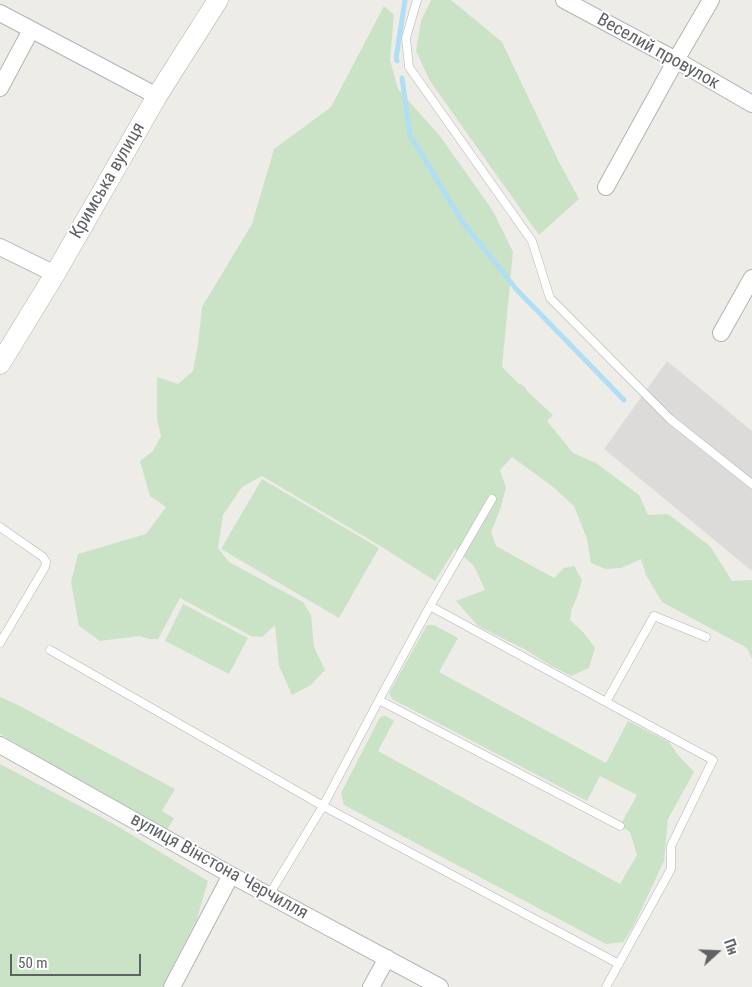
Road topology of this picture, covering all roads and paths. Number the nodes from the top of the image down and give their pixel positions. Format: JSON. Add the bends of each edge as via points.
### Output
{"nodes":[{"id":1,"x":218,"y":0,"type":"edge"},
{"id":2,"x":417,"y":0,"type":"edge"},
{"id":3,"x":564,"y":0,"type":"edge"},
{"id":4,"x":712,"y":0,"type":"edge"},
{"id":5,"x":0,"y":13,"type":"edge"},
{"id":6,"x":31,"y":30,"type":"junction"},
{"id":7,"x":676,"y":60,"type":"junction"},
{"id":8,"x":0,"y":88,"type":"edge"},
{"id":9,"x":157,"y":96,"type":"junction"},
{"id":10,"x":752,"y":104,"type":"edge"},
{"id":11,"x":606,"y":187,"type":"dead end"},
{"id":12,"x":0,"y":247,"type":"edge"},
{"id":13,"x":54,"y":274,"type":"junction"},
{"id":14,"x":752,"y":278,"type":"edge"},
{"id":15,"x":720,"y":333,"type":"dead end"},
{"id":16,"x":0,"y":364,"type":"edge"},
{"id":17,"x":752,"y":484,"type":"edge"},
{"id":18,"x":492,"y":499,"type":"dead end"},
{"id":19,"x":0,"y":527,"type":"edge"},
{"id":20,"x":430,"y":606,"type":"junction"},
{"id":21,"x":706,"y":637,"type":"dead end"},
{"id":22,"x":0,"y":643,"type":"edge"},
{"id":23,"x":50,"y":650,"type":"dead end"},
{"id":24,"x":379,"y":700,"type":"junction"},
{"id":25,"x":606,"y":702,"type":"junction"},
{"id":26,"x":0,"y":745,"type":"edge"},
{"id":27,"x":323,"y":806,"type":"junction"},
{"id":28,"x":620,"y":826,"type":"dead end"},
{"id":29,"x":231,"y":875,"type":"junction"},
{"id":30,"x":269,"y":896,"type":"junction"},
{"id":31,"x":386,"y":958,"type":"junction"},
{"id":32,"x":619,"y":964,"type":"junction"},
{"id":33,"x":172,"y":987,"type":"edge"},
{"id":34,"x":371,"y":987,"type":"edge"},
{"id":35,"x":440,"y":987,"type":"edge"},
{"id":36,"x":606,"y":987,"type":"edge"}],
"edges":[{"from":1,"to":9,"type":"street","name":"Кримська вулиця"},
{"from":2,"to":17,"type":"lane","via":[[406,38],[409,67],[532,241],[550,298],[670,419]]},
{"from":3,"to":7,"type":"street","name":"Веселий провулок"},
{"from":4,"to":7,"type":"street"},
{"from":5,"to":6,"type":"street"},
{"from":6,"to":8,"type":"street"},
{"from":6,"to":9,"type":"street"},
{"from":7,"to":10,"type":"street","name":"Веселий провулок"},
{"from":7,"to":11,"type":"street"},
{"from":9,"to":13,"type":"street","name":"Кримська вулиця"},
{"from":12,"to":13,"type":"street"},
{"from":13,"to":16,"type":"street","name":"Кримська вулиця"},
{"from":14,"to":15,"type":"street"},
{"from":18,"to":20,"type":"lane"},
{"from":19,"to":22,"type":"lane","via":[[43,556],[46,562]]},
{"from":20,"to":24,"type":"lane"},
{"from":20,"to":25,"type":"lane"},
{"from":21,"to":25,"type":"lane","via":[[654,616]]},
{"from":23,"to":27,"type":"lane"},
{"from":24,"to":27,"type":"lane"},
{"from":24,"to":28,"type":"lane"},
{"from":25,"to":32,"type":"lane","via":[[713,760],[671,846],[671,869]]},
{"from":26,"to":29,"type":"street","name":"вулиця Вінстона Черчилля"},
{"from":27,"to":30,"type":"lane"},
{"from":27,"to":32,"type":"lane"},
{"from":29,"to":30,"type":"street","name":"вулиця Вінстона Черчилля"},
{"from":29,"to":33,"type":"street"},
{"from":30,"to":31,"type":"street","name":"вулиця Вінстона Черчилля"},
{"from":31,"to":34,"type":"street"},
{"from":31,"to":35,"type":"street","name":"вулиця Вінстона Черчилля"},
{"from":32,"to":36,"type":"lane"}]}
